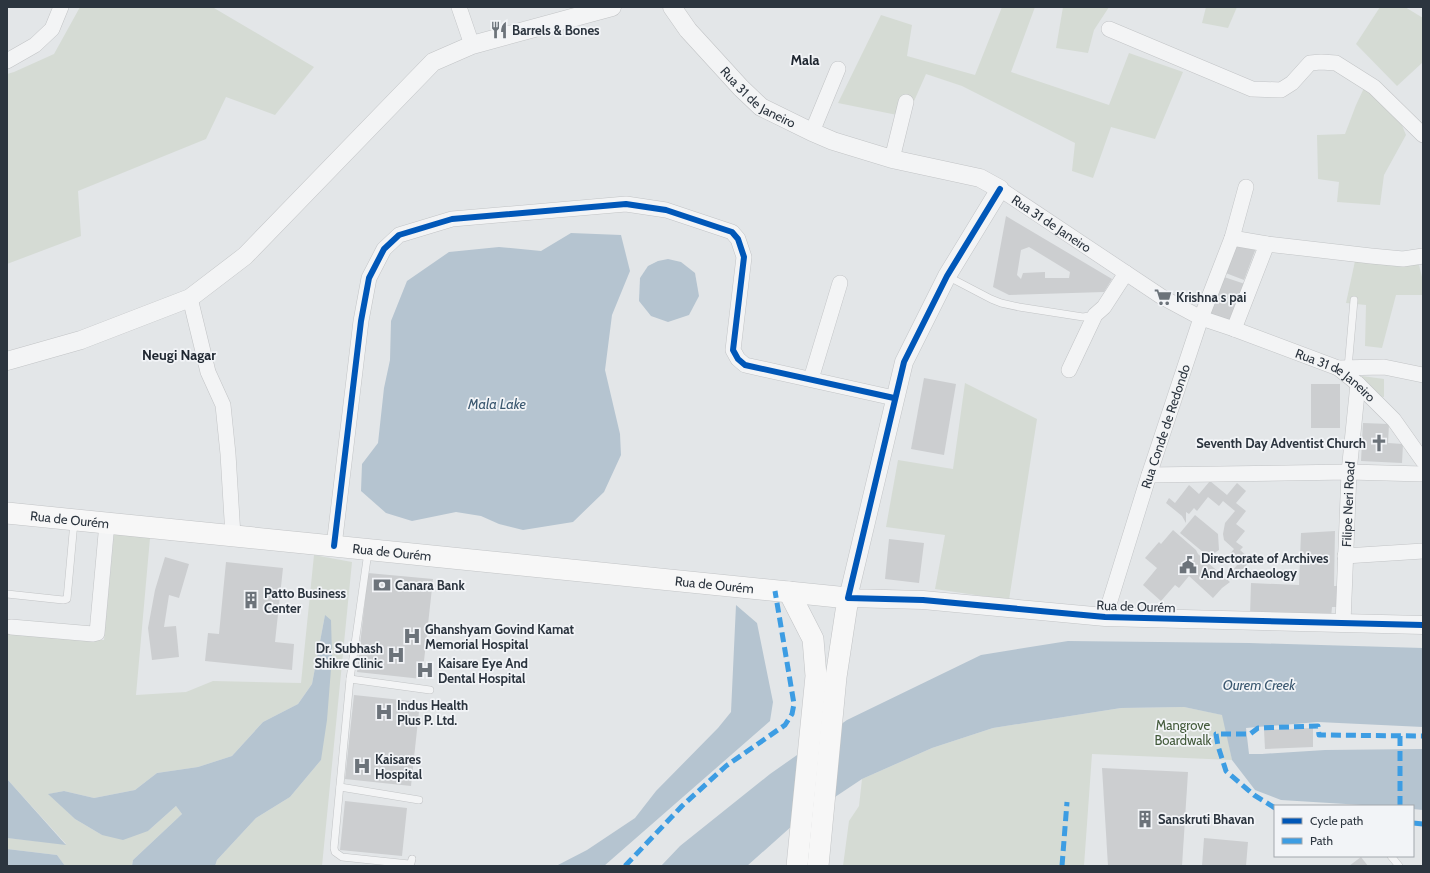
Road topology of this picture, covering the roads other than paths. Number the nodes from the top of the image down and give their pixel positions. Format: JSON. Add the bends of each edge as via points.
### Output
{"nodes":[{"id":1,"x":61,"y":7,"type":"edge"},
{"id":2,"x":459,"y":7,"type":"edge"},
{"id":3,"x":612,"y":7,"type":"edge"},
{"id":4,"x":672,"y":7,"type":"edge"},
{"id":5,"x":1109,"y":29,"type":"dead end"},
{"id":6,"x":472,"y":45,"type":"junction"},
{"id":7,"x":7,"y":61,"type":"edge"},
{"id":8,"x":838,"y":69,"type":"dead end"},
{"id":9,"x":906,"y":102,"type":"dead end"},
{"id":10,"x":812,"y":132,"type":"junction"},
{"id":11,"x":1423,"y":135,"type":"edge"},
{"id":12,"x":892,"y":158,"type":"junction"},
{"id":13,"x":1246,"y":187,"type":"dead end"},
{"id":14,"x":1000,"y":189,"type":"junction"},
{"id":15,"x":1232,"y":238,"type":"junction"},
{"id":16,"x":1267,"y":244,"type":"junction"},
{"id":17,"x":1423,"y":256,"type":"edge"},
{"id":18,"x":1126,"y":273,"type":"junction"},
{"id":19,"x":947,"y":276,"type":"junction"},
{"id":20,"x":840,"y":283,"type":"dead end"},
{"id":21,"x":190,"y":298,"type":"junction"},
{"id":22,"x":1354,"y":300,"type":"dead end"},
{"id":23,"x":1095,"y":315,"type":"junction"},
{"id":24,"x":1201,"y":318,"type":"junction"},
{"id":25,"x":1234,"y":329,"type":"junction"},
{"id":26,"x":7,"y":361,"type":"edge"},
{"id":27,"x":1343,"y":368,"type":"junction"},
{"id":28,"x":1069,"y":370,"type":"dead end"},
{"id":29,"x":1423,"y":374,"type":"edge"},
{"id":30,"x":810,"y":379,"type":"junction"},
{"id":31,"x":1358,"y":384,"type":"junction"},
{"id":32,"x":894,"y":398,"type":"junction"},
{"id":33,"x":1423,"y":462,"type":"edge"},
{"id":34,"x":1349,"y":472,"type":"junction"},
{"id":35,"x":1149,"y":474,"type":"junction"},
{"id":36,"x":1423,"y":474,"type":"edge"},
{"id":37,"x":7,"y":513,"type":"edge"},
{"id":38,"x":74,"y":520,"type":"junction"},
{"id":39,"x":107,"y":523,"type":"junction"},
{"id":40,"x":233,"y":536,"type":"junction"},
{"id":41,"x":334,"y":546,"type":"junction"},
{"id":42,"x":369,"y":550,"type":"junction"},
{"id":43,"x":1423,"y":551,"type":"edge"},
{"id":44,"x":1345,"y":556,"type":"junction"},
{"id":45,"x":789,"y":592,"type":"junction"},
{"id":46,"x":7,"y":594,"type":"edge"},
{"id":47,"x":848,"y":598,"type":"junction"},
{"id":48,"x":1105,"y":617,"type":"junction"},
{"id":49,"x":1343,"y":623,"type":"junction"},
{"id":50,"x":1423,"y":625,"type":"edge"},
{"id":51,"x":11,"y":627,"type":"dead end"},
{"id":52,"x":826,"y":676,"type":"junction"},
{"id":53,"x":350,"y":680,"type":"junction"},
{"id":54,"x":430,"y":690,"type":"dead end"},
{"id":55,"x":340,"y":787,"type":"junction"},
{"id":56,"x":419,"y":800,"type":"dead end"},
{"id":57,"x":1392,"y":857,"type":"edge"},
{"id":58,"x":412,"y":859,"type":"dead end"},
{"id":59,"x":797,"y":866,"type":"edge"},
{"id":60,"x":818,"y":866,"type":"edge"},
{"id":61,"x":1399,"y":866,"type":"edge"}],
"edges":[{"from":1,"to":7,"type":"street","via":[[52,29],[35,45]]},
{"from":2,"to":6,"type":"street"},
{"from":3,"to":6,"type":"street"},
{"from":4,"to":10,"type":"street","name":"Rua 31 de Janeiro","via":[[688,30],[761,107]]},
{"from":5,"to":11,"type":"street","via":[[1252,90],[1281,90],[1292,83],[1310,63],[1336,63],[1374,87]]},
{"from":6,"to":21,"type":"street","via":[[433,62],[245,256]]},
{"from":8,"to":10,"type":"street"},
{"from":9,"to":12,"type":"street"},
{"from":10,"to":12,"type":"street","name":"Rua 31 de Janeiro","via":[[833,141]]},
{"from":12,"to":14,"type":"street","name":"Rua 31 de Janeiro","via":[[980,178]]},
{"from":13,"to":15,"type":"street","name":"Rua Conde de Redondo"},
{"from":14,"to":18,"type":"street","name":"Rua 31 de Janeiro"},
{"from":14,"to":19,"type":"street"},
{"from":15,"to":16,"type":"street"},
{"from":15,"to":24,"type":"street","name":"Rua Conde de Redondo"},
{"from":16,"to":17,"type":"street","via":[[1403,259]]},
{"from":16,"to":25,"type":"street"},
{"from":18,"to":23,"type":"street","via":[[1104,307]]},
{"from":18,"to":24,"type":"street","name":"Rua 31 de Janeiro","via":[[1162,297]]},
{"from":19,"to":23,"type":"lane","via":[[991,299],[1019,308],[1083,317]]},
{"from":19,"to":32,"type":"street","via":[[904,362]]},
{"from":20,"to":30,"type":"street"},
{"from":21,"to":26,"type":"street","via":[[81,340]]},
{"from":21,"to":40,"type":"street","via":[[208,372],[222,405]]},
{"from":22,"to":27,"type":"lane"},
{"from":23,"to":28,"type":"street"},
{"from":24,"to":25,"type":"street","name":"Rua 31 de Janeiro"},
{"from":24,"to":35,"type":"street","name":"Rua Conde de Redondo"},
{"from":25,"to":27,"type":"street","name":"Rua 31 de Janeiro"},
{"from":27,"to":29,"type":"street","via":[[1384,367]]},
{"from":27,"to":31,"type":"street","name":"Rua 31 de Janeiro"},
{"from":30,"to":32,"type":"street"},
{"from":30,"to":41,"type":"street","via":[[745,365],[733,350],[744,258],[738,238],[732,232],[666,210],[626,204],[452,219],[399,234],[384,249],[369,278],[360,321]]},
{"from":31,"to":33,"type":"street","name":"Rua 31 de Janeiro","via":[[1394,420]]},
{"from":31,"to":34,"type":"street","name":"Filipe Neri Road"},
{"from":32,"to":47,"type":"street"},
{"from":34,"to":35,"type":"street"},
{"from":34,"to":36,"type":"street"},
{"from":34,"to":44,"type":"street","name":"Filipe Neri Road"},
{"from":35,"to":48,"type":"street","name":"Rua Conde de Redondo"},
{"from":37,"to":38,"type":"main road","name":"Rua de Ourém"},
{"from":38,"to":39,"type":"main road","name":"Rua de Ourém"},
{"from":38,"to":46,"type":"lane","via":[[67,599]]},
{"from":39,"to":40,"type":"main road","name":"Rua de Ourém"},
{"from":39,"to":51,"type":"street","via":[[97,633]]},
{"from":40,"to":41,"type":"main road","name":"Rua de Ourém"},
{"from":41,"to":42,"type":"main road","name":"Rua de Ourém"},
{"from":42,"to":45,"type":"main road","name":"Rua de Ourém"},
{"from":42,"to":53,"type":"lane"},
{"from":43,"to":44,"type":"street"},
{"from":44,"to":49,"type":"street","name":"Filipe Neri Road"},
{"from":45,"to":47,"type":"main road","name":"Rua de Ourém"},
{"from":45,"to":52,"type":"main road","via":[[813,639]]},
{"from":47,"to":48,"type":"street","name":"Rua de Ourém","via":[[923,600]]},
{"from":47,"to":52,"type":"main road"},
{"from":48,"to":49,"type":"street","name":"Rua de Ourém"},
{"from":49,"to":50,"type":"street","name":"Rua de Ourém"},
{"from":52,"to":59,"type":"main road"},
{"from":52,"to":60,"type":"main road"},
{"from":53,"to":54,"type":"lane"},
{"from":53,"to":55,"type":"lane"},
{"from":55,"to":56,"type":"lane"},
{"from":55,"to":58,"type":"lane","via":[[335,852],[338,855],[409,864]]},
{"from":57,"to":61,"type":"lane"}]}
